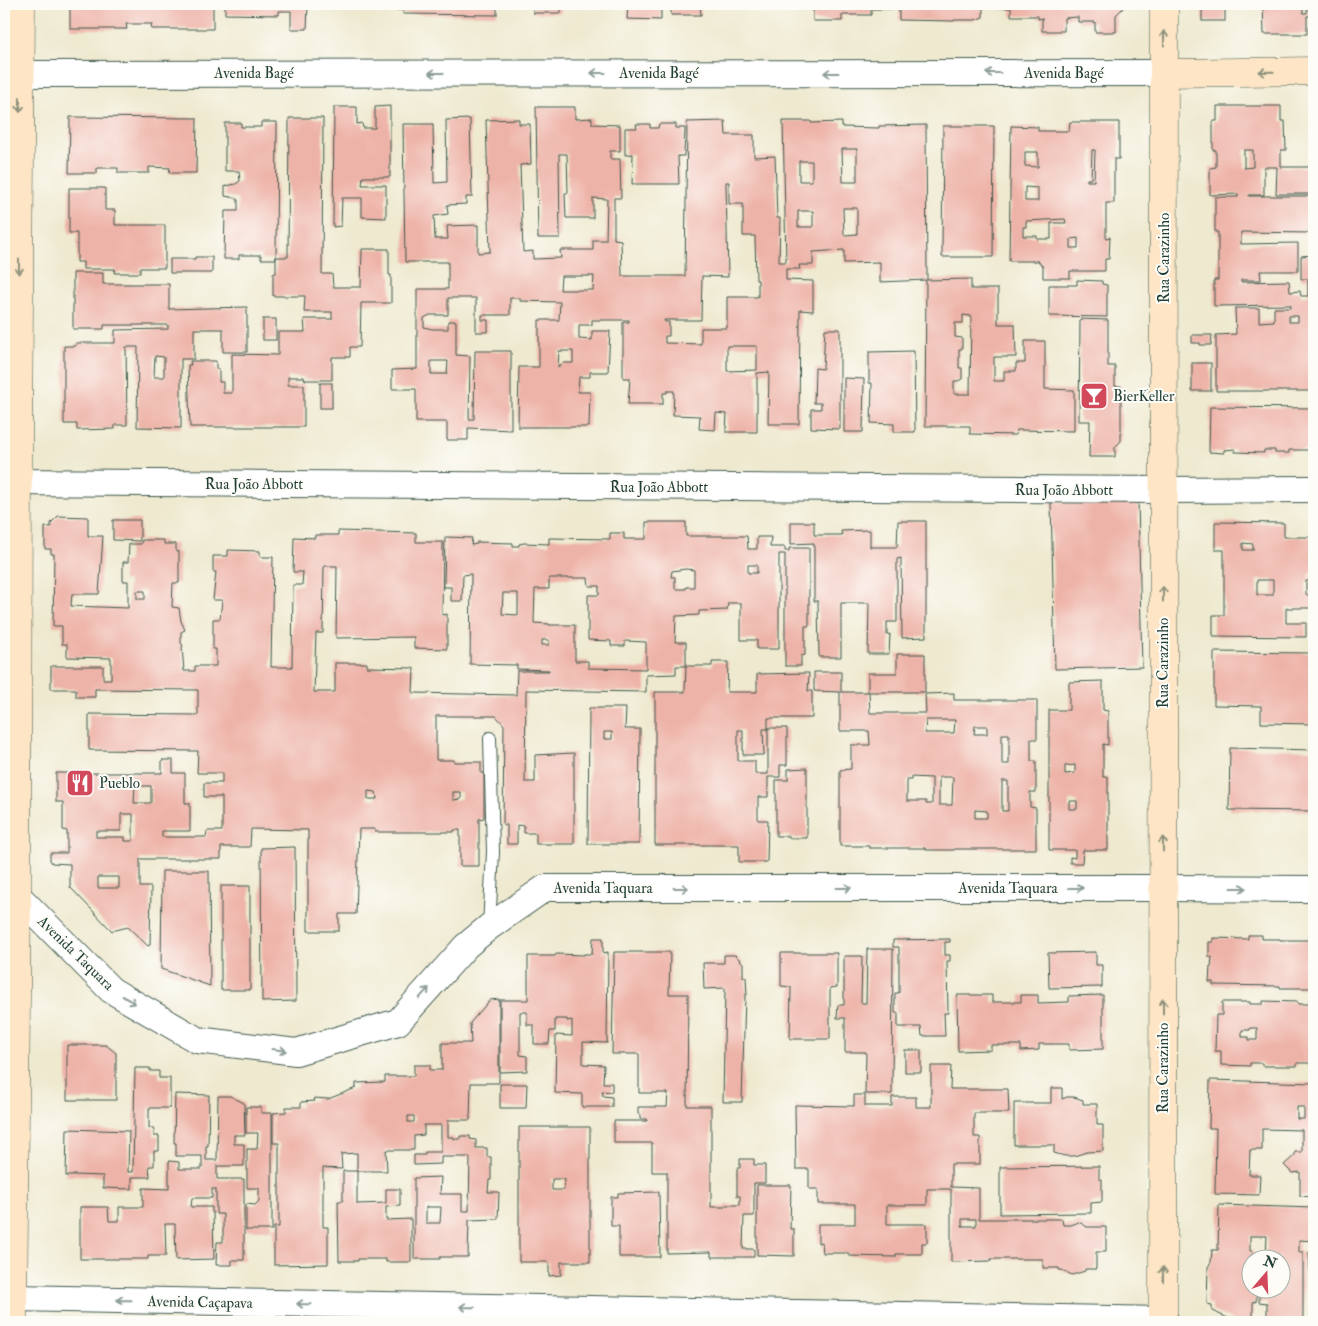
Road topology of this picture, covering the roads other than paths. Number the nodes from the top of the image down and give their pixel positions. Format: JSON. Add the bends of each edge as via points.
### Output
{"nodes":[{"id":1,"x":21,"y":4,"type":"edge"},
{"id":2,"x":1164,"y":4,"type":"edge"},
{"id":3,"x":1314,"y":71,"type":"edge"},
{"id":4,"x":12,"y":73,"type":"edge"},
{"id":5,"x":1164,"y":73,"type":"junction"},
{"id":6,"x":11,"y":482,"type":"edge"},
{"id":7,"x":1314,"y":489,"type":"edge"},
{"id":8,"x":1164,"y":490,"type":"junction"},
{"id":9,"x":490,"y":738,"type":"dead end"},
{"id":10,"x":1163,"y":888,"type":"junction"},
{"id":11,"x":1314,"y":889,"type":"edge"},
{"id":12,"x":10,"y":895,"type":"edge"},
{"id":13,"x":489,"y":928,"type":"junction"},
{"id":14,"x":13,"y":1310,"type":"edge"},
{"id":15,"x":1164,"y":1322,"type":"edge"}],
"edges":[{"from":1,"to":4,"type":"street"},
{"from":5,"to":2,"type":"street","name":"Rua Carazinho","one_way":true},
{"from":3,"to":5,"type":"street","name":"Avenida Bagé","one_way":true},
{"from":5,"to":4,"type":"street","name":"Avenida Bagé","one_way":true},
{"from":4,"to":6,"type":"street","one_way":true},
{"from":5,"to":8,"type":"street","name":"Rua Carazinho"},
{"from":6,"to":8,"type":"street","name":"Rua João Abbott"},
{"from":6,"to":12,"type":"street"},
{"from":7,"to":8,"type":"street","name":"Rua João Abbott"},
{"from":10,"to":8,"type":"street","name":"Rua Carazinho","one_way":true},
{"from":9,"to":13,"type":"lane","via":[[493,852]]},
{"from":10,"to":11,"type":"street","name":"Avenida Taquara","one_way":true},
{"from":13,"to":10,"type":"street","name":"Avenida Taquara","one_way":true,"via":[[545,888]]},
{"from":15,"to":10,"type":"street","name":"Rua Carazinho","one_way":true},
{"from":12,"to":13,"type":"street","name":"Avenida Taquara","one_way":true,"via":[[111,990],[197,1040],[296,1052],[398,1022],[466,946]]},
{"from":12,"to":14,"type":"street"},
{"from":15,"to":14,"type":"street","name":"Avenida Caçapava","one_way":true}]}
